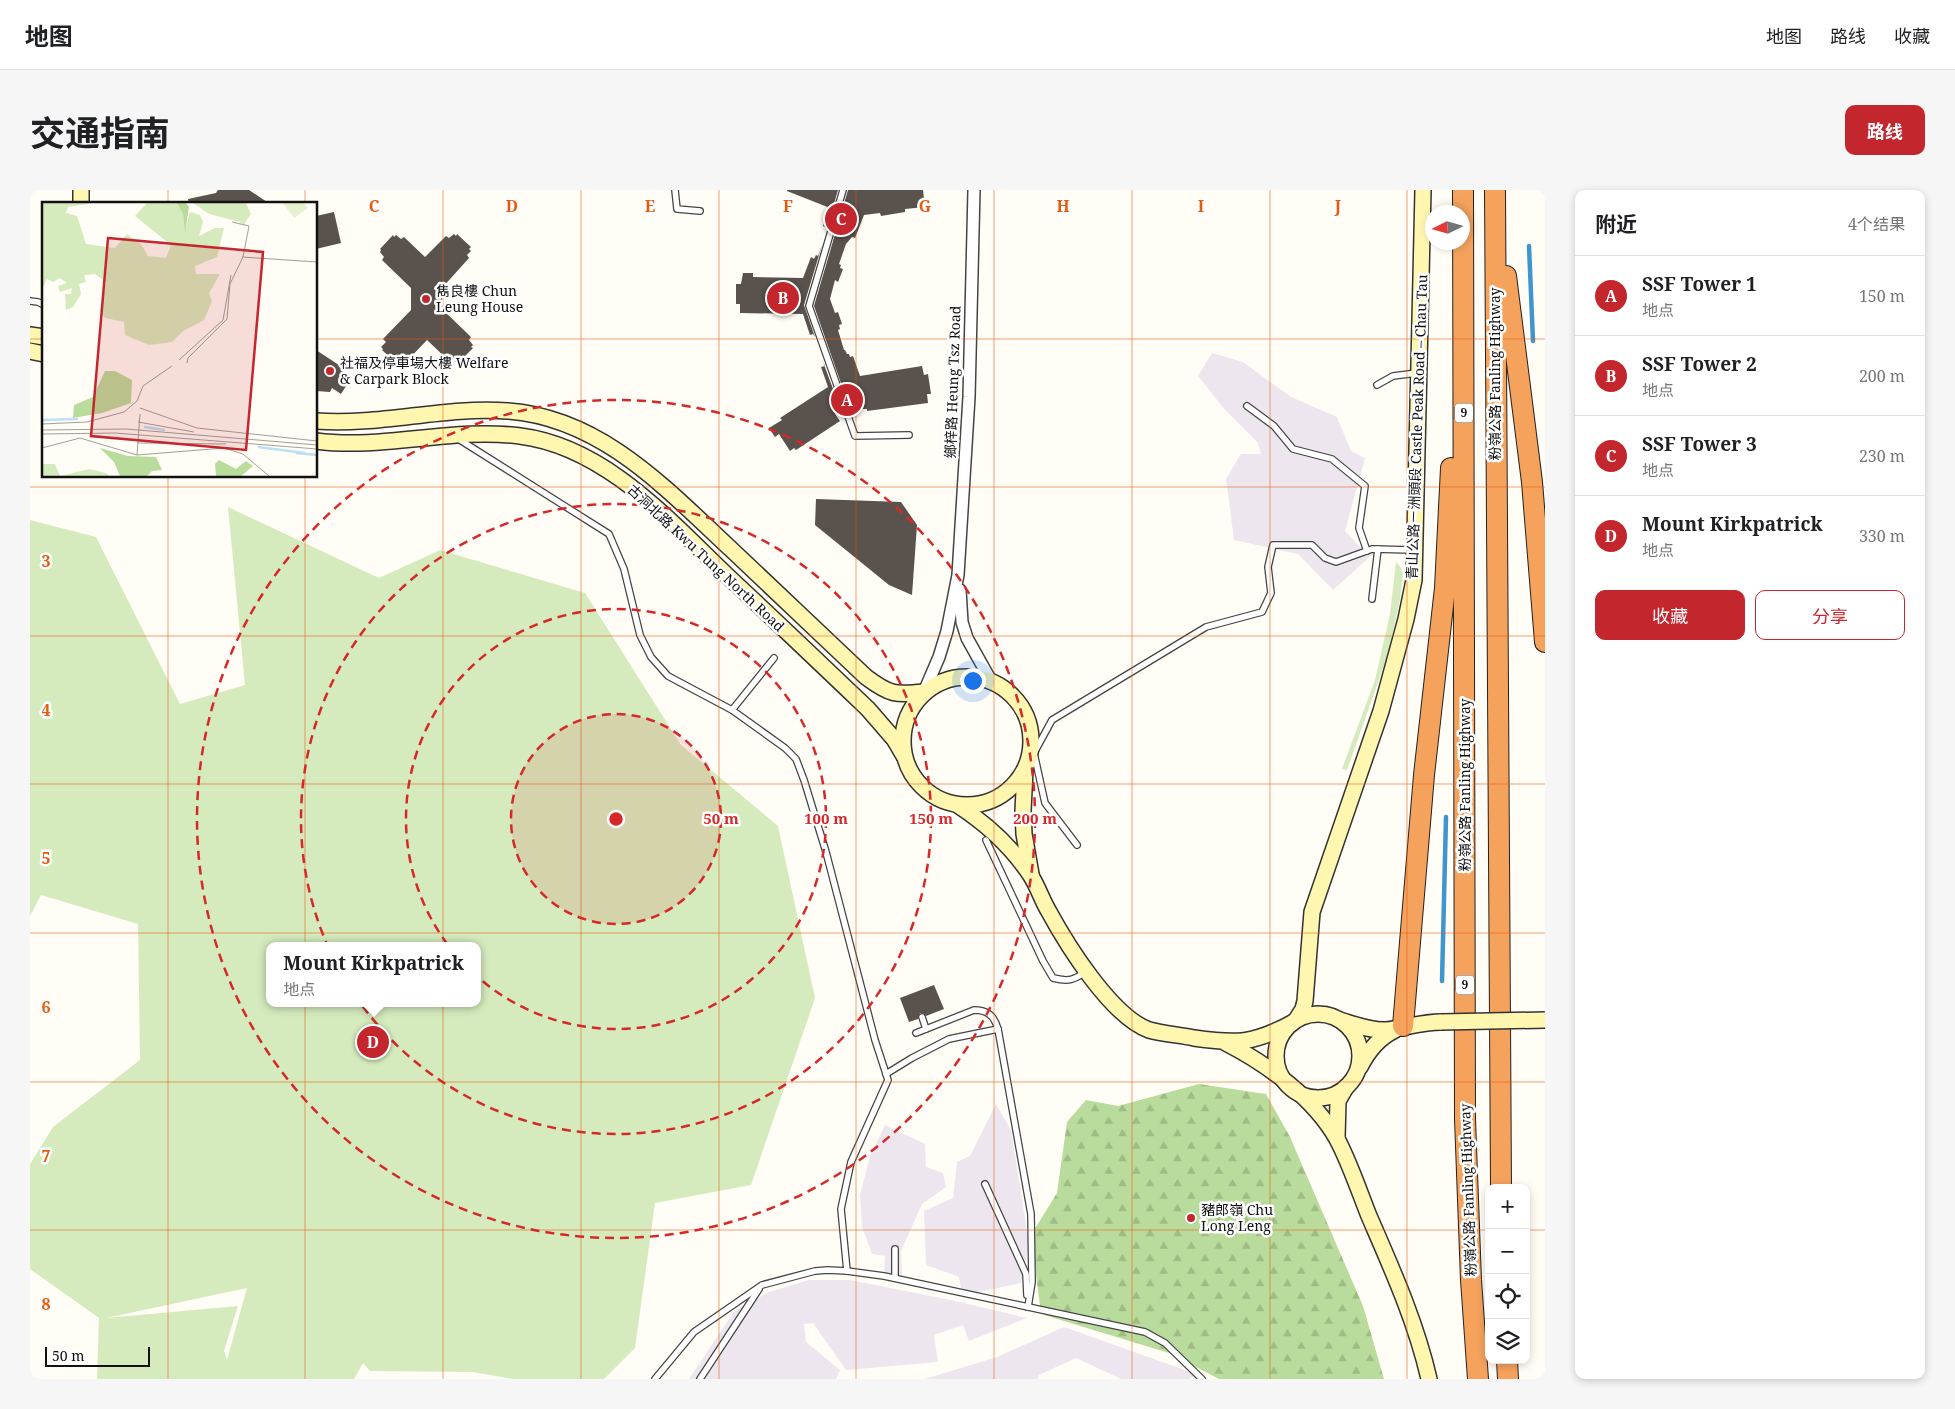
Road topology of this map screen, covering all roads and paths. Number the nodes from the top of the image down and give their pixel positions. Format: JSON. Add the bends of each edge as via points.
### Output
{"nodes":[{"id":1,"x":675,"y":190,"type":"edge"},
{"id":2,"x":843,"y":190,"type":"edge"},
{"id":3,"x":974,"y":190,"type":"edge"},
{"id":4,"x":1423,"y":190,"type":"edge"},
{"id":5,"x":1463,"y":190,"type":"edge"},
{"id":6,"x":1495,"y":190,"type":"edge"},
{"id":7,"x":1463,"y":205,"type":"edge"},
{"id":8,"x":700,"y":211,"type":"dead end"},
{"id":9,"x":1462,"y":250,"type":"edge"},
{"id":10,"x":1463,"y":250,"type":"edge"},
{"id":11,"x":30,"y":301,"type":"edge"},
{"id":12,"x":42,"y":305,"type":"edge"},
{"id":13,"x":1419,"y":373,"type":"junction"},
{"id":14,"x":1377,"y":385,"type":"dead end"},
{"id":15,"x":1247,"y":406,"type":"dead end"},
{"id":16,"x":318,"y":421,"type":"edge"},
{"id":17,"x":909,"y":435,"type":"dead end"},
{"id":18,"x":318,"y":443,"type":"edge"},
{"id":19,"x":318,"y":443,"type":"edge"},
{"id":20,"x":1378,"y":549,"type":"junction"},
{"id":21,"x":1415,"y":550,"type":"junction"},
{"id":22,"x":1367,"y":551,"type":"junction"},
{"id":23,"x":958,"y":575,"type":"junction"},
{"id":24,"x":1372,"y":599,"type":"dead end"},
{"id":25,"x":1545,"y":642,"type":"edge"},
{"id":26,"x":774,"y":658,"type":"dead end"},
{"id":27,"x":991,"y":681,"type":"junction"},
{"id":28,"x":924,"y":692,"type":"junction"},
{"id":29,"x":732,"y":710,"type":"junction"},
{"id":30,"x":904,"y":756,"type":"junction"},
{"id":31,"x":1025,"y":768,"type":"junction"},
{"id":32,"x":959,"y":806,"type":"junction"},
{"id":33,"x":986,"y":840,"type":"dead end"},
{"id":34,"x":1077,"y":845,"type":"dead end"},
{"id":35,"x":1032,"y":878,"type":"junction"},
{"id":36,"x":1308,"y":969,"type":"junction"},
{"id":37,"x":1087,"y":971,"type":"junction"},
{"id":38,"x":922,"y":1017,"type":"dead end"},
{"id":39,"x":1337,"y":1018,"type":"junction"},
{"id":40,"x":1537,"y":1020,"type":"edge"},
{"id":41,"x":1294,"y":1022,"type":"junction"},
{"id":42,"x":1545,"y":1025,"type":"edge"},
{"id":43,"x":1403,"y":1026,"type":"junction"},
{"id":44,"x":926,"y":1029,"type":"junction"},
{"id":45,"x":998,"y":1029,"type":"junction"},
{"id":46,"x":1545,"y":1029,"type":"edge"},
{"id":47,"x":916,"y":1033,"type":"dead end"},
{"id":48,"x":1223,"y":1042,"type":"junction"},
{"id":49,"x":1358,"y":1071,"type":"junction"},
{"id":50,"x":886,"y":1074,"type":"junction"},
{"id":51,"x":1346,"y":1087,"type":"junction"},
{"id":52,"x":1300,"y":1094,"type":"junction"},
{"id":53,"x":1336,"y":1138,"type":"junction"},
{"id":54,"x":986,"y":1184,"type":"dead end"},
{"id":55,"x":1501,"y":1184,"type":"edge"},
{"id":56,"x":895,"y":1249,"type":"dead end"},
{"id":57,"x":847,"y":1271,"type":"junction"},
{"id":58,"x":895,"y":1278,"type":"junction"},
{"id":59,"x":762,"y":1285,"type":"junction"},
{"id":60,"x":1028,"y":1307,"type":"junction"},
{"id":61,"x":1507,"y":1364,"type":"edge"},
{"id":62,"x":655,"y":1379,"type":"edge"},
{"id":63,"x":700,"y":1379,"type":"edge"},
{"id":64,"x":1202,"y":1379,"type":"edge"},
{"id":65,"x":1429,"y":1379,"type":"edge"},
{"id":66,"x":1478,"y":1379,"type":"edge"},
{"id":67,"x":1508,"y":1379,"type":"edge"}],
"edges":[{"from":1,"to":8,"type":"lane","via":[[677,209]]},
{"from":2,"to":17,"type":"lane","via":[[809,306],[854,436]]},
{"from":3,"to":23,"type":"street","name":"鄉梓路 Heung Tsz Road","via":[[969,397]]},
{"from":4,"to":13,"type":"main road","name":"青山公路－洲頭段 Castle Peak Road – Chau Tau"},
{"from":5,"to":7,"type":"highway","name":"粉嶺公路 Fanling Highway","number":"9"},
{"from":6,"to":25,"type":"highway","via":[[1532,482]]},
{"from":6,"to":55,"type":"highway","name":"粉嶺公路 Fanling Highway"},
{"from":9,"to":43,"type":"highway","via":[[1445,588],[1424,775]]},
{"from":10,"to":66,"type":"highway","name":"粉嶺公路 Fanling Highway","number":"9","via":[[1465,1119]]},
{"from":11,"to":12,"type":"lane"},
{"from":13,"to":14,"type":"lane","via":[[1393,376]]},
{"from":13,"to":21,"type":"main road","name":"青山公路－洲頭段 Castle Peak Road – Chau Tau"},
{"from":15,"to":22,"type":"lane","via":[[1274,426],[1293,449],[1332,459],[1365,486],[1359,528]]},
{"from":16,"to":28,"type":"main road","name":"古洞北路 Kwu Tung North Road","via":[[365,422],[457,412],[509,411],[561,421],[612,446],[664,487],[883,690],[899,694]]},
{"from":18,"to":29,"type":"lane","via":[[367,449],[458,439],[609,534],[624,569],[640,635],[651,657],[668,676]]},
{"from":19,"to":30,"type":"main road","name":"古洞北路 Kwu Tung North Road","via":[[373,444],[493,434],[546,441],[592,461],[657,510],[861,702],[882,724]]},
{"from":20,"to":21,"type":"lane"},
{"from":20,"to":22,"type":"lane"},
{"from":20,"to":24,"type":"lane"},
{"from":21,"to":36,"type":"main road","name":"青山公路－洲頭段 Castle Peak Road – Chau Tau","via":[[1414,580],[1387,693],[1312,912]]},
{"from":22,"to":34,"type":"lane","via":[[1336,562],[1325,558],[1312,545],[1273,545],[1268,567],[1271,593],[1262,612],[1206,627],[1052,720],[1034,752],[1045,803]]},
{"from":23,"to":27,"type":"street","name":"鄉梓路 Heung Tsz Road","via":[[962,622],[971,646]]},
{"from":23,"to":28,"type":"street","name":"鄉梓路 Heung Tsz Road","via":[[947,631]]},
{"from":26,"to":29,"type":"lane"},
{"from":27,"to":28,"type":"main road","name":"古洞北路 Kwu Tung North Road","via":[[957,677]]},
{"from":27,"to":31,"type":"main road","name":"古洞北路 Kwu Tung North Road","via":[[1010,693],[1028,722],[1030,751]]},
{"from":28,"to":30,"type":"main road","name":"古洞北路 Kwu Tung North Road","via":[[912,706],[905,722]]},
{"from":29,"to":50,"type":"lane","via":[[796,759],[826,852]]},
{"from":30,"to":32,"type":"main road","name":"古洞北路 Kwu Tung North Road","via":[[909,771],[924,789],[944,802]]},
{"from":31,"to":32,"type":"main road","name":"古洞北路 Kwu Tung North Road","via":[[1003,794],[982,804]]},
{"from":31,"to":35,"type":"main road","name":"古洞北路 Kwu Tung North Road","via":[[1024,834]]},
{"from":32,"to":35,"type":"main road","name":"古洞北路 Kwu Tung North Road","via":[[996,833]]},
{"from":33,"to":37,"type":"lane","via":[[1054,978],[1066,981]]},
{"from":35,"to":37,"type":"main road","name":"古洞北路 Kwu Tung North Road","via":[[1061,935]]},
{"from":36,"to":39,"type":"main road","via":[[1308,988],[1314,1001],[1319,1008]]},
{"from":36,"to":41,"type":"main road","via":[[1303,1009]]},
{"from":37,"to":48,"type":"main road","name":"古洞北路 Kwu Tung North Road","via":[[1117,1006],[1149,1030]]},
{"from":38,"to":44,"type":"lane"},
{"from":39,"to":41,"type":"main road","name":"古洞北路 Kwu Tung North Road","via":[[1317,1013]]},
{"from":39,"to":43,"type":"main road","via":[[1372,1029]]},
{"from":39,"to":49,"type":"main road","via":[[1352,1031],[1359,1043]]},
{"from":40,"to":42,"type":"main road"},
{"from":40,"to":43,"type":"main road","bridge":true,"via":[[1427,1022]]},
{"from":40,"to":46,"type":"main road"},
{"from":41,"to":48,"type":"main road","name":"古洞北路 Kwu Tung North Road","via":[[1255,1040]]},
{"from":41,"to":52,"type":"main road","via":[[1283,1033],[1277,1046],[1276,1060],[1280,1074]]},
{"from":43,"to":49,"type":"main road","via":[[1385,1035],[1368,1052]]},
{"from":44,"to":45,"type":"lane","via":[[974,1010],[991,1014]]},
{"from":44,"to":47,"type":"lane"},
{"from":45,"to":50,"type":"lane","via":[[949,1039]]},
{"from":45,"to":60,"type":"lane","via":[[1032,1214],[1032,1282]]},
{"from":48,"to":52,"type":"main road","name":"古洞北路 Kwu Tung North Road","via":[[1270,1069]]},
{"from":49,"to":51,"type":"main road"},
{"from":50,"to":57,"type":"lane","via":[[888,1080],[851,1162],[841,1209]]},
{"from":51,"to":52,"type":"main road","via":[[1327,1097],[1313,1098]]},
{"from":51,"to":53,"type":"main road","via":[[1338,1101]]},
{"from":52,"to":53,"type":"main road"},
{"from":53,"to":65,"type":"main road","via":[[1405,1302]]},
{"from":54,"to":60,"type":"lane","via":[[1026,1274]]},
{"from":56,"to":58,"type":"lane"},
{"from":57,"to":58,"type":"lane"},
{"from":57,"to":59,"type":"lane","via":[[815,1271]]},
{"from":58,"to":60,"type":"lane"},
{"from":59,"to":62,"type":"lane","via":[[694,1332]]},
{"from":59,"to":63,"type":"lane"},
{"from":60,"to":64,"type":"lane","via":[[1145,1332],[1165,1343]]},
{"from":61,"to":67,"type":"highway"}]}
